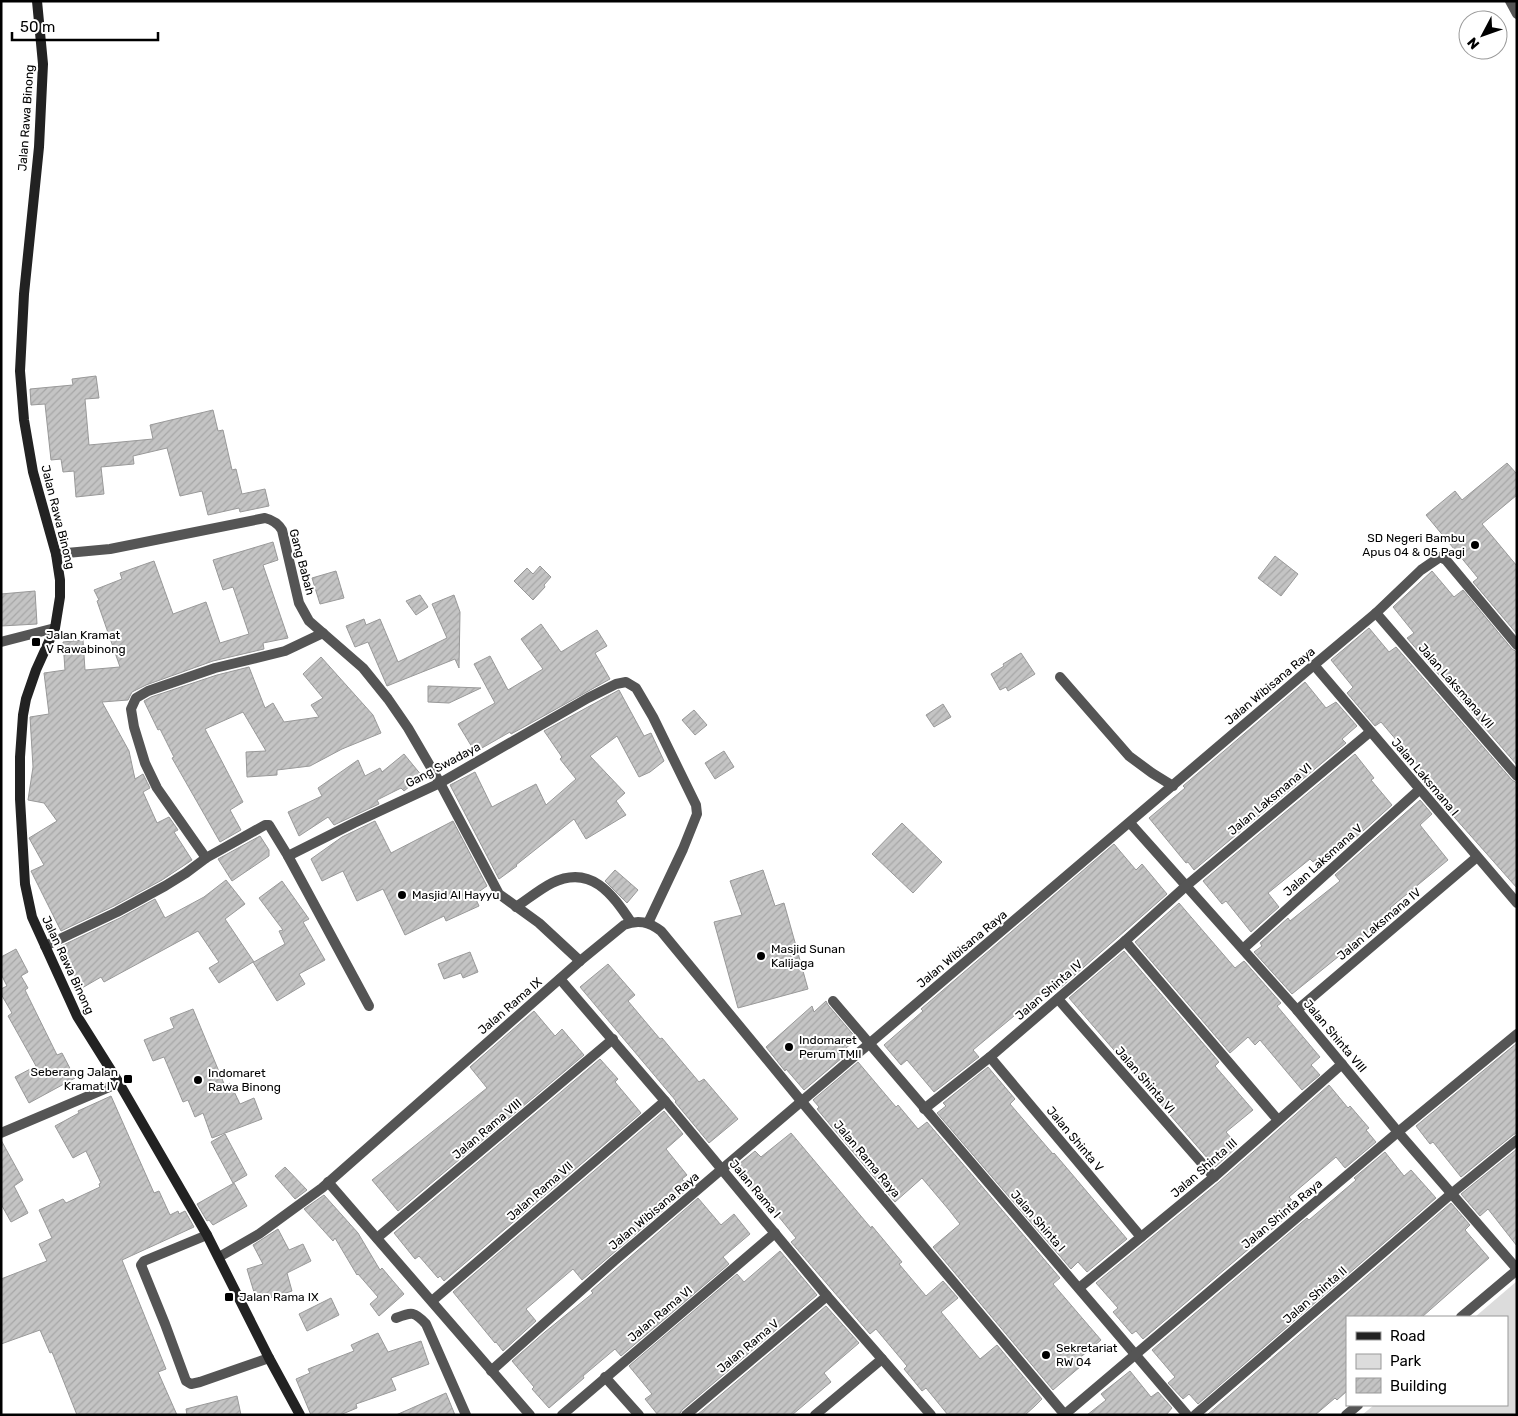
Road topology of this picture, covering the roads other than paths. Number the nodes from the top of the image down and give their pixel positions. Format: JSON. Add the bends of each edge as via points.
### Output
{"nodes":[{"id":1,"x":37,"y":1,"type":"edge"},
{"id":2,"x":1510,"y":1,"type":"edge"},
{"id":3,"x":1517,"y":14,"type":"edge"},
{"id":4,"x":56,"y":554,"type":"junction"},
{"id":5,"x":1376,"y":613,"type":"junction"},
{"id":6,"x":55,"y":628,"type":"junction"},
{"id":7,"x":323,"y":633,"type":"junction"},
{"id":8,"x":1,"y":642,"type":"edge"},
{"id":9,"x":1517,"y":645,"type":"edge"},
{"id":10,"x":1314,"y":665,"type":"junction"},
{"id":11,"x":1060,"y":677,"type":"dead end"},
{"id":12,"x":1370,"y":732,"type":"junction"},
{"id":13,"x":1517,"y":776,"type":"edge"},
{"id":14,"x":440,"y":783,"type":"junction"},
{"id":15,"x":1172,"y":786,"type":"junction"},
{"id":16,"x":1419,"y":790,"type":"junction"},
{"id":17,"x":1130,"y":823,"type":"junction"},
{"id":18,"x":288,"y":856,"type":"junction"},
{"id":19,"x":1476,"y":857,"type":"junction"},
{"id":20,"x":206,"y":858,"type":"junction"},
{"id":21,"x":1186,"y":886,"type":"junction"},
{"id":22,"x":1517,"y":903,"type":"edge"},
{"id":23,"x":516,"y":907,"type":"junction"},
{"id":24,"x":631,"y":922,"type":"junction"},
{"id":25,"x":648,"y":922,"type":"junction"},
{"id":26,"x":1125,"y":941,"type":"junction"},
{"id":27,"x":45,"y":946,"type":"junction"},
{"id":28,"x":1244,"y":948,"type":"junction"},
{"id":29,"x":580,"y":962,"type":"junction"},
{"id":30,"x":560,"y":979,"type":"junction"},
{"id":31,"x":1058,"y":999,"type":"junction"},
{"id":32,"x":833,"y":1001,"type":"dead end"},
{"id":33,"x":369,"y":1006,"type":"dead end"},
{"id":34,"x":1297,"y":1010,"type":"junction"},
{"id":35,"x":1517,"y":1034,"type":"edge"},
{"id":36,"x":613,"y":1039,"type":"junction"},
{"id":37,"x":870,"y":1044,"type":"junction"},
{"id":38,"x":990,"y":1057,"type":"junction"},
{"id":39,"x":1342,"y":1064,"type":"junction"},
{"id":40,"x":119,"y":1083,"type":"junction"},
{"id":41,"x":665,"y":1101,"type":"junction"},
{"id":42,"x":802,"y":1102,"type":"junction"},
{"id":43,"x":924,"y":1109,"type":"junction"},
{"id":44,"x":1278,"y":1120,"type":"junction"},
{"id":45,"x":1398,"y":1132,"type":"junction"},
{"id":46,"x":1,"y":1133,"type":"edge"},
{"id":47,"x":1517,"y":1140,"type":"edge"},
{"id":48,"x":722,"y":1170,"type":"junction"},
{"id":49,"x":1214,"y":1177,"type":"junction"},
{"id":50,"x":328,"y":1182,"type":"junction"},
{"id":51,"x":1451,"y":1194,"type":"junction"},
{"id":52,"x":775,"y":1233,"type":"junction"},
{"id":53,"x":207,"y":1235,"type":"junction"},
{"id":54,"x":1141,"y":1237,"type":"junction"},
{"id":55,"x":377,"y":1238,"type":"junction"},
{"id":56,"x":219,"y":1257,"type":"junction"},
{"id":57,"x":1517,"y":1270,"type":"edge"},
{"id":58,"x":1079,"y":1288,"type":"junction"},
{"id":59,"x":827,"y":1296,"type":"junction"},
{"id":60,"x":432,"y":1301,"type":"junction"},
{"id":61,"x":1462,"y":1316,"type":"edge"},
{"id":62,"x":396,"y":1318,"type":"dead end"},
{"id":63,"x":1136,"y":1353,"type":"junction"},
{"id":64,"x":269,"y":1358,"type":"junction"},
{"id":65,"x":882,"y":1359,"type":"junction"},
{"id":66,"x":491,"y":1371,"type":"junction"},
{"id":67,"x":605,"y":1377,"type":"junction"},
{"id":68,"x":1357,"y":1406,"type":"edge"},
{"id":69,"x":925,"y":1413,"type":"edge"},
{"id":70,"x":300,"y":1415,"type":"edge"},
{"id":71,"x":466,"y":1415,"type":"edge"},
{"id":72,"x":530,"y":1415,"type":"edge"},
{"id":73,"x":562,"y":1415,"type":"edge"},
{"id":74,"x":638,"y":1415,"type":"edge"},
{"id":75,"x":686,"y":1415,"type":"edge"},
{"id":76,"x":815,"y":1415,"type":"edge"},
{"id":77,"x":1065,"y":1415,"type":"edge"},
{"id":78,"x":1187,"y":1415,"type":"edge"},
{"id":79,"x":1195,"y":1415,"type":"edge"},
{"id":80,"x":1346,"y":1415,"type":"edge"}],
"edges":[{"from":1,"to":4,"type":"main road","name":"Jalan Rawa Binong","via":[[43,64],[20,371],[33,472]]},
{"from":2,"to":3,"type":"street"},
{"from":4,"to":6,"type":"main road","name":"Jalan Rawa Binong","via":[[60,597]]},
{"from":4,"to":7,"type":"street","name":"Gang Babah","via":[[110,549],[265,518],[282,530],[299,603],[309,621]]},
{"from":5,"to":9,"type":"street","name":"Jalan Wibisana Raya","via":[[1421,570],[1440,557],[1451,565]]},
{"from":5,"to":10,"type":"street","name":"Jalan Wibisana Raya"},
{"from":5,"to":13,"type":"street","name":"Jalan Laksmana VII"},
{"from":6,"to":8,"type":"street"},
{"from":6,"to":27,"type":"main road","name":"Jalan Rawa Binong","via":[[26,699],[20,757],[25,884],[32,917]]},
{"from":7,"to":14,"type":"street","name":"Gang Babah","via":[[363,668],[388,699]]},
{"from":7,"to":20,"type":"street","via":[[285,651],[215,668],[136,698],[131,709],[145,763],[161,796]]},
{"from":10,"to":12,"type":"street","name":"Jalan Laksmana I"},
{"from":10,"to":15,"type":"street","name":"Jalan Wibisana Raya"},
{"from":11,"to":15,"type":"street","via":[[1129,756]]},
{"from":12,"to":16,"type":"street","name":"Jalan Laksmana I"},
{"from":12,"to":21,"type":"street","name":"Jalan Laksmana VI"},
{"from":14,"to":18,"type":"street","name":"Gang Swadaya"},
{"from":14,"to":23,"type":"street","name":"Gang Babah","via":[[499,894]]},
{"from":14,"to":25,"type":"street","name":"Gang Swadaya","via":[[616,684],[626,682],[636,688],[689,790],[697,814]]},
{"from":15,"to":17,"type":"street","name":"Jalan Wibisana Raya"},
{"from":16,"to":19,"type":"street","name":"Jalan Laksmana I"},
{"from":16,"to":28,"type":"street","name":"Jalan Laksmana V"},
{"from":17,"to":21,"type":"street","name":"Jalan Shinta VIII"},
{"from":17,"to":37,"type":"street","name":"Jalan Wibisana Raya"},
{"from":18,"to":20,"type":"street","via":[[267,824]]},
{"from":18,"to":33,"type":"street"},
{"from":19,"to":22,"type":"street","name":"Jalan Laksmana I"},
{"from":19,"to":34,"type":"street","name":"Jalan Laksmana IV"},
{"from":20,"to":27,"type":"street","via":[[165,886]]},
{"from":21,"to":26,"type":"street","name":"Jalan Shinta IV"},
{"from":21,"to":28,"type":"street","name":"Jalan Shinta VIII"},
{"from":23,"to":24,"type":"street","via":[[552,883],[576,877],[601,885]]},
{"from":23,"to":29,"type":"street","name":"Gang Babah","via":[[539,923]]},
{"from":24,"to":25,"type":"street"},
{"from":24,"to":29,"type":"street","name":"Jalan Rama IX"},
{"from":25,"to":42,"type":"street","name":"Jalan Rama Raya","via":[[661,931]]},
{"from":26,"to":31,"type":"street","name":"Jalan Shinta IV"},
{"from":26,"to":44,"type":"street"},
{"from":27,"to":40,"type":"main road","name":"Jalan Rawa Binong","via":[[77,1016]]},
{"from":28,"to":34,"type":"street","name":"Jalan Shinta VIII"},
{"from":29,"to":30,"type":"street","name":"Jalan Rama IX"},
{"from":30,"to":36,"type":"street","name":"Jalan Rama I"},
{"from":30,"to":50,"type":"street","name":"Jalan Rama IX"},
{"from":31,"to":38,"type":"street","name":"Jalan Shinta IV"},
{"from":31,"to":49,"type":"street","name":"Jalan Shinta VI"},
{"from":32,"to":37,"type":"street","name":"Jalan Shinta I"},
{"from":34,"to":39,"type":"street","name":"Jalan Shinta VIII"},
{"from":35,"to":45,"type":"street","name":"Jalan Shinta Raya"},
{"from":36,"to":41,"type":"street","name":"Jalan Rama I"},
{"from":36,"to":55,"type":"street","name":"Jalan Rama VIII"},
{"from":37,"to":42,"type":"street","name":"Jalan Wibisana Raya"},
{"from":37,"to":43,"type":"street","name":"Jalan Shinta I"},
{"from":38,"to":43,"type":"street","name":"Jalan Shinta IV"},
{"from":38,"to":54,"type":"street","name":"Jalan Shinta V"},
{"from":39,"to":44,"type":"street","name":"Jalan Shinta III"},
{"from":39,"to":45,"type":"street","name":"Jalan Shinta VIII"},
{"from":40,"to":46,"type":"street"},
{"from":40,"to":53,"type":"main road","name":"Jalan Rawa Binong"},
{"from":41,"to":48,"type":"street","name":"Jalan Rama I"},
{"from":41,"to":60,"type":"street","name":"Jalan Rama VII"},
{"from":42,"to":48,"type":"street","name":"Jalan Wibisana Raya"},
{"from":42,"to":77,"type":"street","name":"Jalan Rama Raya"},
{"from":43,"to":58,"type":"street","name":"Jalan Shinta I"},
{"from":44,"to":49,"type":"street","name":"Jalan Shinta III"},
{"from":45,"to":51,"type":"street","name":"Jalan Shinta VIII"},
{"from":45,"to":63,"type":"street","name":"Jalan Shinta Raya"},
{"from":47,"to":51,"type":"street","name":"Jalan Shinta II"},
{"from":48,"to":52,"type":"street","name":"Jalan Rama I"},
{"from":48,"to":66,"type":"street","name":"Jalan Wibisana Raya"},
{"from":49,"to":54,"type":"street","name":"Jalan Shinta III"},
{"from":50,"to":55,"type":"street"},
{"from":50,"to":56,"type":"street","name":"Jalan Rama IX","via":[[291,1212]]},
{"from":51,"to":57,"type":"street","name":"Jalan Shinta VIII"},
{"from":51,"to":79,"type":"street","name":"Jalan Shinta II"},
{"from":52,"to":59,"type":"street","name":"Jalan Rama I"},
{"from":52,"to":67,"type":"street","name":"Jalan Rama VI"},
{"from":53,"to":56,"type":"main road","name":"Jalan Rawa Binong"},
{"from":53,"to":64,"type":"street","via":[[141,1265],[186,1382],[200,1382]]},
{"from":54,"to":58,"type":"street","name":"Jalan Shinta III"},
{"from":55,"to":60,"type":"street"},
{"from":56,"to":64,"type":"main road","name":"Jalan Rawa Binong"},
{"from":57,"to":61,"type":"street"},
{"from":58,"to":63,"type":"street","name":"Jalan Shinta I"},
{"from":59,"to":65,"type":"street","name":"Jalan Rama I"},
{"from":59,"to":75,"type":"street","name":"Jalan Rama V"},
{"from":60,"to":66,"type":"street"},
{"from":62,"to":71,"type":"street","via":[[411,1312],[426,1324]]},
{"from":63,"to":77,"type":"street","name":"Jalan Shinta Raya"},
{"from":63,"to":78,"type":"street","name":"Jalan Shinta I"},
{"from":64,"to":70,"type":"main road","name":"Jalan Rawa Binong"},
{"from":65,"to":69,"type":"street","name":"Jalan Rama I"},
{"from":65,"to":76,"type":"street"},
{"from":66,"to":72,"type":"street"},
{"from":67,"to":73,"type":"street","name":"Jalan Rama VI"},
{"from":67,"to":74,"type":"street"},
{"from":68,"to":80,"type":"street"}]}
